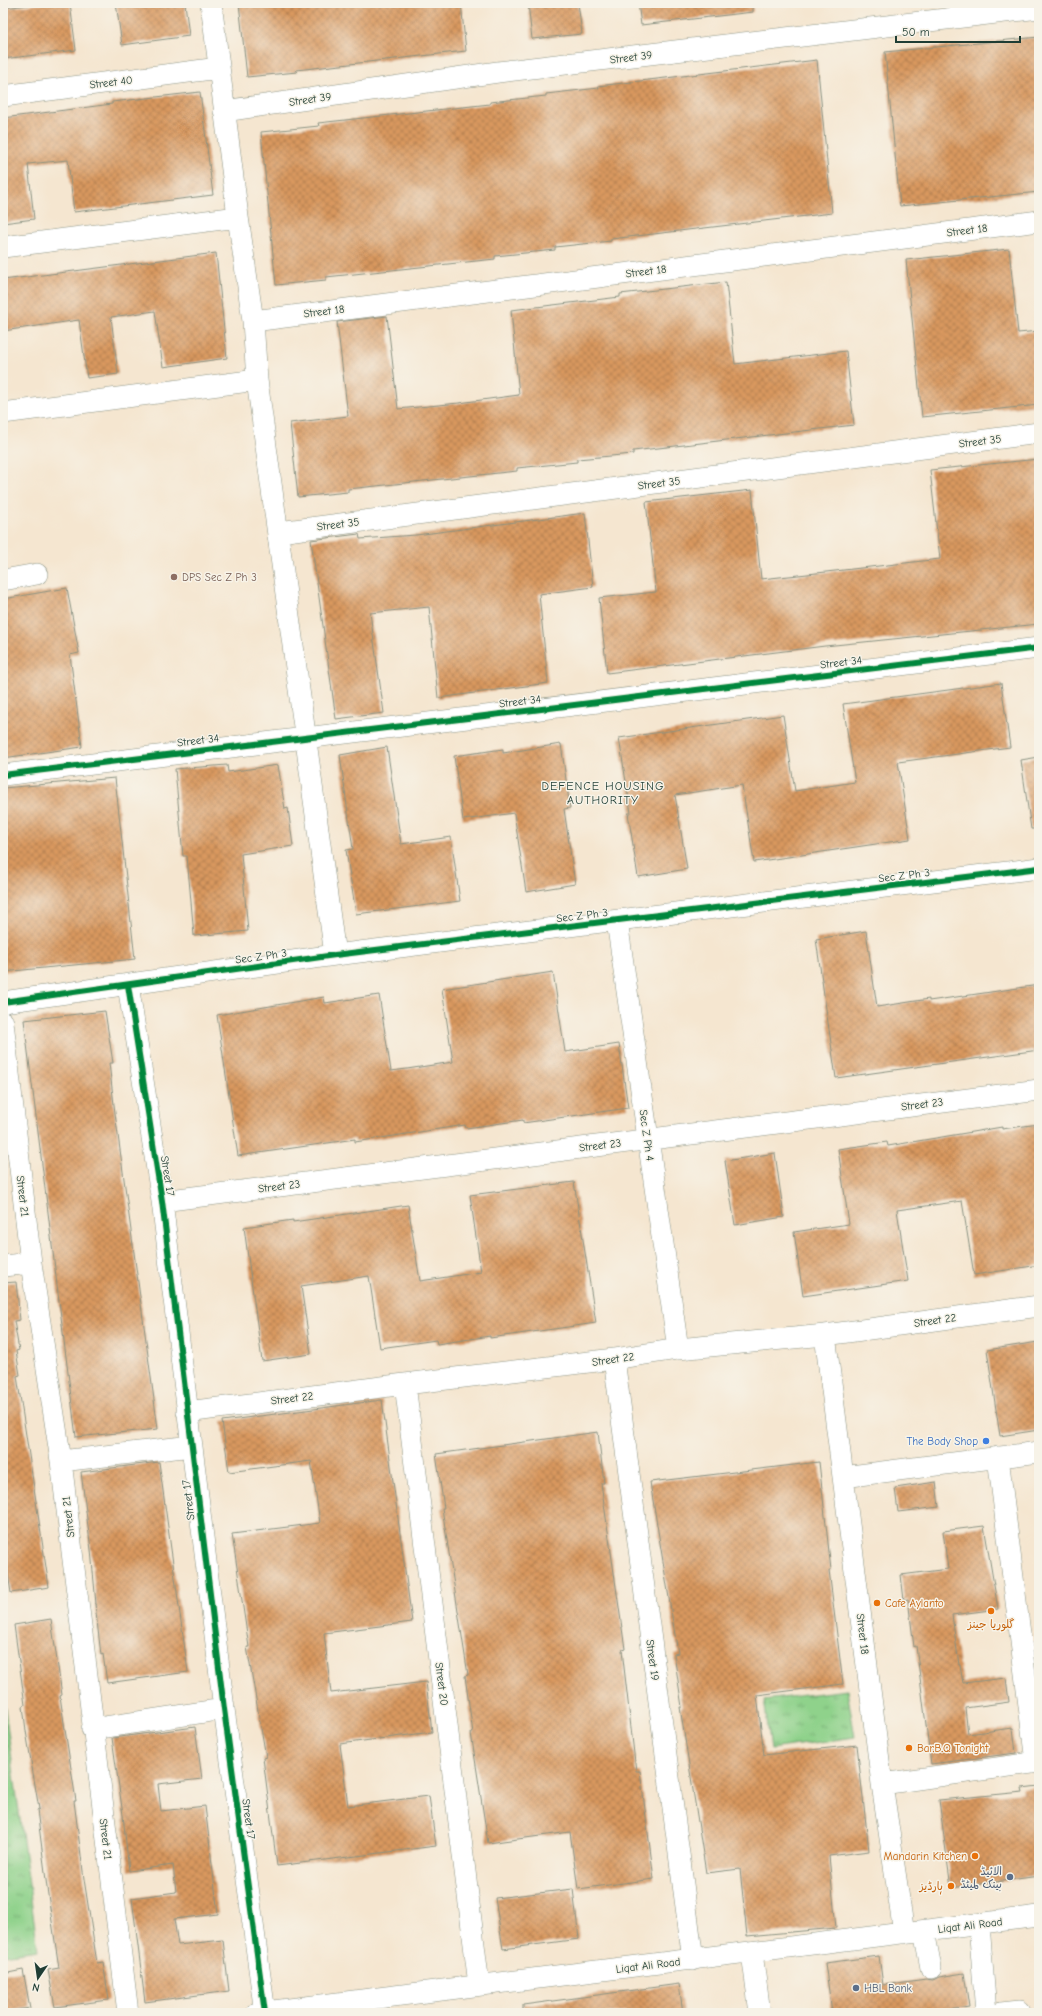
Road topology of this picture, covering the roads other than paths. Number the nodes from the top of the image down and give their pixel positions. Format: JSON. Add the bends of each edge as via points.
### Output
{"nodes":[{"id":1,"x":211,"y":3,"type":"edge"},
{"id":2,"x":1039,"y":8,"type":"edge"},
{"id":3,"x":219,"y":68,"type":"junction"},
{"id":4,"x":3,"y":96,"type":"edge"},
{"id":5,"x":224,"y":111,"type":"junction"},
{"id":6,"x":238,"y":217,"type":"junction"},
{"id":7,"x":1039,"y":221,"type":"edge"},
{"id":8,"x":3,"y":247,"type":"edge"},
{"id":9,"x":253,"y":320,"type":"junction"},
{"id":10,"x":257,"y":380,"type":"junction"},
{"id":11,"x":3,"y":412,"type":"edge"},
{"id":12,"x":1039,"y":434,"type":"edge"},
{"id":13,"x":279,"y":532,"type":"junction"},
{"id":14,"x":37,"y":574,"type":"dead end"},
{"id":15,"x":3,"y":580,"type":"edge"},
{"id":16,"x":1039,"y":648,"type":"edge"},
{"id":17,"x":305,"y":737,"type":"junction"},
{"id":18,"x":3,"y":775,"type":"edge"},
{"id":19,"x":1039,"y":868,"type":"edge"},
{"id":20,"x":617,"y":921,"type":"junction"},
{"id":21,"x":335,"y":955,"type":"junction"},
{"id":22,"x":128,"y":985,"type":"junction"},
{"id":23,"x":3,"y":1002,"type":"edge"},
{"id":24,"x":3,"y":1022,"type":"edge"},
{"id":25,"x":1039,"y":1090,"type":"edge"},
{"id":26,"x":9,"y":1134,"type":"edge"},
{"id":27,"x":648,"y":1139,"type":"junction"},
{"id":28,"x":162,"y":1201,"type":"junction"},
{"id":29,"x":31,"y":1263,"type":"junction"},
{"id":30,"x":3,"y":1266,"type":"edge"},
{"id":31,"x":1039,"y":1306,"type":"edge"},
{"id":32,"x":825,"y":1335,"type":"junction"},
{"id":33,"x":678,"y":1349,"type":"junction"},
{"id":34,"x":614,"y":1359,"type":"junction"},
{"id":35,"x":404,"y":1384,"type":"junction"},
{"id":36,"x":187,"y":1412,"type":"junction"},
{"id":37,"x":192,"y":1446,"type":"junction"},
{"id":38,"x":1039,"y":1452,"type":"edge"},
{"id":39,"x":998,"y":1457,"type":"junction"},
{"id":40,"x":61,"y":1461,"type":"junction"},
{"id":41,"x":843,"y":1477,"type":"junction"},
{"id":42,"x":224,"y":1709,"type":"junction"},
{"id":43,"x":92,"y":1729,"type":"junction"},
{"id":44,"x":1037,"y":1762,"type":"edge"},
{"id":45,"x":882,"y":1784,"type":"junction"},
{"id":46,"x":1039,"y":1916,"type":"edge"},
{"id":47,"x":979,"y":1924,"type":"junction"},
{"id":48,"x":924,"y":1931,"type":"junction"},
{"id":49,"x":904,"y":1933,"type":"junction"},
{"id":50,"x":752,"y":1953,"type":"junction"},
{"id":51,"x":693,"y":1960,"type":"junction"},
{"id":52,"x":931,"y":1968,"type":"dead end"},
{"id":53,"x":479,"y":1985,"type":"junction"},
{"id":54,"x":128,"y":2013,"type":"edge"},
{"id":55,"x":262,"y":2013,"type":"edge"},
{"id":56,"x":760,"y":2013,"type":"edge"},
{"id":57,"x":986,"y":2013,"type":"edge"}],
"edges":[{"from":1,"to":3,"type":"street"},
{"from":2,"to":5,"type":"street","name":"Street 39","via":[[498,72]]},
{"from":3,"to":4,"type":"street","name":"Street 40"},
{"from":3,"to":5,"type":"street"},
{"from":5,"to":6,"type":"street"},
{"from":6,"to":8,"type":"street"},
{"from":6,"to":9,"type":"street"},
{"from":7,"to":9,"type":"street","name":"Street 18"},
{"from":9,"to":10,"type":"street"},
{"from":10,"to":11,"type":"street"},
{"from":10,"to":13,"type":"street"},
{"from":12,"to":13,"type":"street","name":"Street 35"},
{"from":13,"to":17,"type":"street"},
{"from":14,"to":15,"type":"street"},
{"from":16,"to":17,"type":"street","name":"Street 34"},
{"from":17,"to":18,"type":"street","name":"Street 34"},
{"from":17,"to":21,"type":"street"},
{"from":19,"to":20,"type":"street","name":"Sec Z Ph 3"},
{"from":20,"to":21,"type":"street","name":"Sec Z Ph 3"},
{"from":20,"to":27,"type":"street","name":"Sec Z Ph 4"},
{"from":21,"to":22,"type":"street","name":"Sec Z Ph 3"},
{"from":22,"to":23,"type":"street","name":"Sec Z Ph 3"},
{"from":22,"to":28,"type":"street","name":"Street 17"},
{"from":24,"to":26,"type":"street","name":"Street 21"},
{"from":25,"to":27,"type":"street","name":"Street 23"},
{"from":26,"to":29,"type":"street","name":"Street 21"},
{"from":27,"to":28,"type":"street","name":"Street 23"},
{"from":27,"to":33,"type":"street","name":"Sec Z Ph 4"},
{"from":28,"to":36,"type":"street","name":"Street 17"},
{"from":29,"to":30,"type":"street"},
{"from":29,"to":40,"type":"street","name":"Street 21"},
{"from":31,"to":32,"type":"street","name":"Street 22"},
{"from":32,"to":33,"type":"street","name":"Street 22"},
{"from":32,"to":41,"type":"street","name":"Street 18"},
{"from":33,"to":34,"type":"street","name":"Street 22"},
{"from":34,"to":35,"type":"street","name":"Street 22"},
{"from":34,"to":51,"type":"street","name":"Street 19"},
{"from":35,"to":36,"type":"street","name":"Street 22"},
{"from":35,"to":53,"type":"street","name":"Street 20"},
{"from":36,"to":37,"type":"street","name":"Street 17"},
{"from":37,"to":40,"type":"street"},
{"from":37,"to":42,"type":"street","name":"Street 17"},
{"from":38,"to":39,"type":"street"},
{"from":39,"to":41,"type":"street"},
{"from":39,"to":44,"type":"street"},
{"from":40,"to":43,"type":"street","name":"Street 21"},
{"from":41,"to":45,"type":"street","name":"Street 18"},
{"from":42,"to":43,"type":"street"},
{"from":42,"to":55,"type":"street","name":"Street 17"},
{"from":43,"to":54,"type":"street","name":"Street 21"},
{"from":44,"to":45,"type":"street"},
{"from":45,"to":49,"type":"street","name":"Street 18"},
{"from":46,"to":47,"type":"street","name":"Liqat Ali Road"},
{"from":47,"to":48,"type":"street","name":"Liqat Ali Road"},
{"from":47,"to":57,"type":"street"},
{"from":48,"to":49,"type":"street","name":"Liqat Ali Road"},
{"from":48,"to":52,"type":"street"},
{"from":49,"to":50,"type":"street","name":"Liqat Ali Road"},
{"from":50,"to":51,"type":"street","name":"Liqat Ali Road"},
{"from":50,"to":56,"type":"street"},
{"from":51,"to":53,"type":"street","name":"Liqat Ali Road"},
{"from":53,"to":55,"type":"street","name":"Liqat Ali Road"}]}
